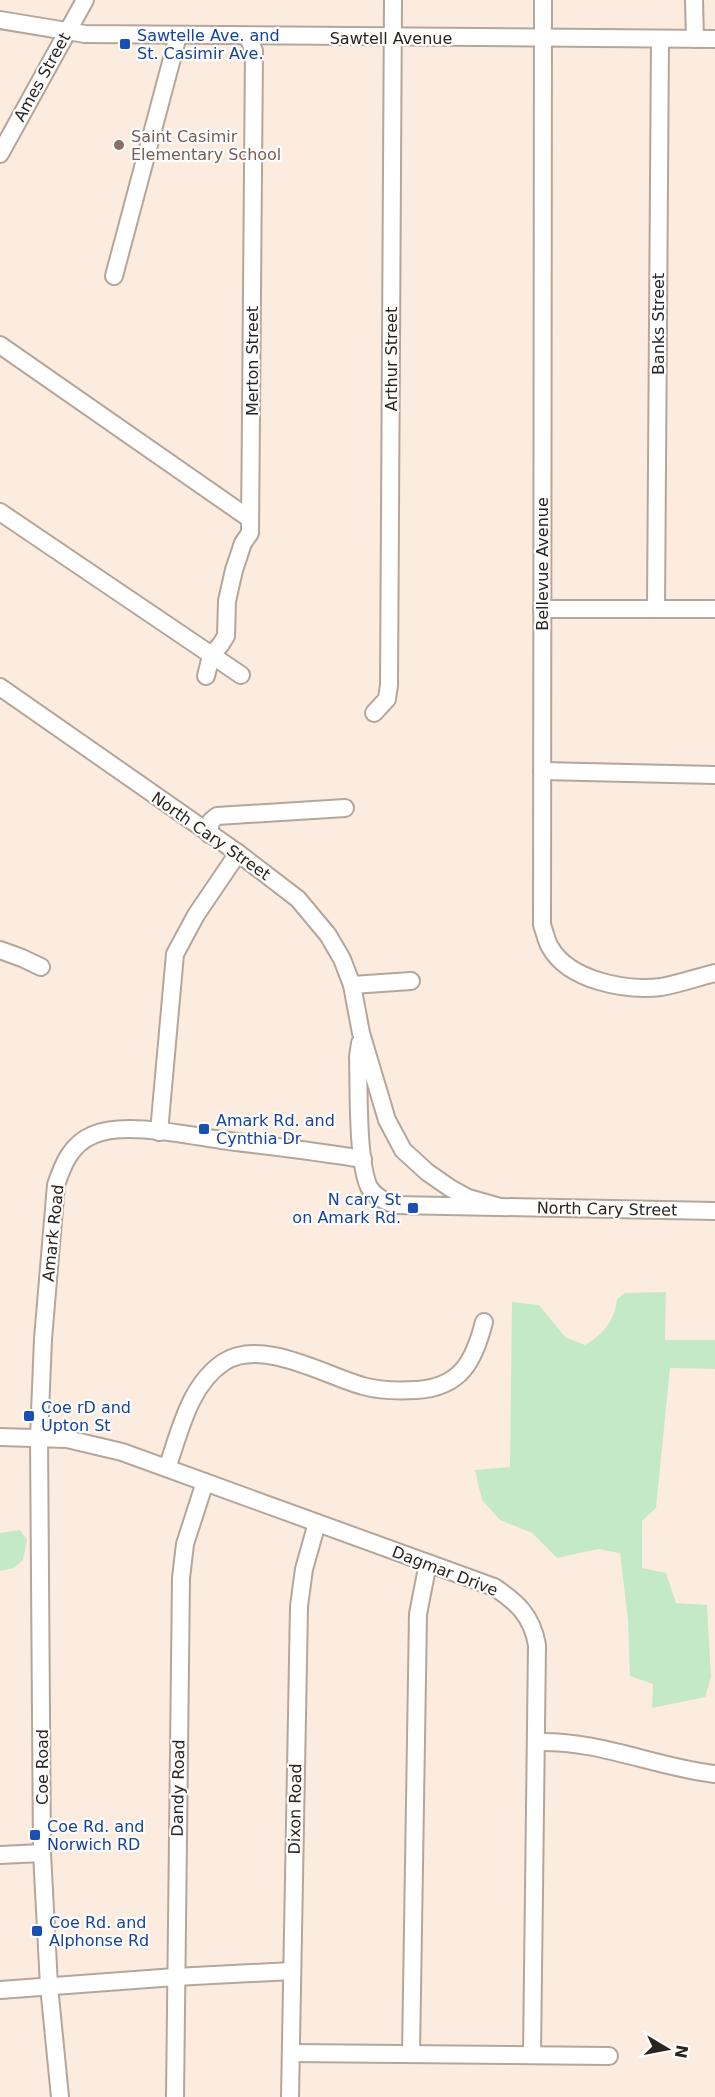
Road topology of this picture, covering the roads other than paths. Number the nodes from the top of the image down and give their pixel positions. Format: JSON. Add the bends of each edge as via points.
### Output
{"nodes":[{"id":1,"x":85,"y":0,"type":"edge"},
{"id":2,"x":393,"y":0,"type":"edge"},
{"id":3,"x":543,"y":0,"type":"edge"},
{"id":4,"x":694,"y":0,"type":"edge"},
{"id":5,"x":0,"y":20,"type":"edge"},
{"id":6,"x":68,"y":30,"type":"junction"},
{"id":7,"x":178,"y":36,"type":"junction"},
{"id":8,"x":248,"y":37,"type":"junction"},
{"id":9,"x":393,"y":38,"type":"junction"},
{"id":10,"x":543,"y":38,"type":"junction"},
{"id":11,"x":660,"y":39,"type":"junction"},
{"id":12,"x":694,"y":39,"type":"junction"},
{"id":13,"x":715,"y":39,"type":"edge"},
{"id":14,"x":0,"y":154,"type":"edge"},
{"id":15,"x":114,"y":276,"type":"dead end"},
{"id":16,"x":0,"y":345,"type":"edge"},
{"id":17,"x":0,"y":512,"type":"edge"},
{"id":18,"x":250,"y":519,"type":"junction"},
{"id":19,"x":542,"y":609,"type":"junction"},
{"id":20,"x":656,"y":609,"type":"junction"},
{"id":21,"x":715,"y":609,"type":"edge"},
{"id":22,"x":211,"y":656,"type":"junction"},
{"id":23,"x":241,"y":675,"type":"dead end"},
{"id":24,"x":206,"y":676,"type":"dead end"},
{"id":25,"x":0,"y":687,"type":"edge"},
{"id":26,"x":374,"y":713,"type":"dead end"},
{"id":27,"x":542,"y":771,"type":"junction"},
{"id":28,"x":715,"y":775,"type":"edge"},
{"id":29,"x":345,"y":808,"type":"dead end"},
{"id":30,"x":209,"y":834,"type":"junction"},
{"id":31,"x":238,"y":854,"type":"junction"},
{"id":32,"x":0,"y":950,"type":"edge"},
{"id":33,"x":41,"y":967,"type":"dead end"},
{"id":34,"x":715,"y":973,"type":"edge"},
{"id":35,"x":411,"y":981,"type":"dead end"},
{"id":36,"x":352,"y":985,"type":"junction"},
{"id":37,"x":361,"y":1033,"type":"junction"},
{"id":38,"x":159,"y":1132,"type":"junction"},
{"id":39,"x":363,"y":1159,"type":"junction"},
{"id":40,"x":500,"y":1207,"type":"junction"},
{"id":41,"x":715,"y":1211,"type":"edge"},
{"id":42,"x":484,"y":1322,"type":"dead end"},
{"id":43,"x":0,"y":1437,"type":"edge"},
{"id":44,"x":39,"y":1437,"type":"junction"},
{"id":45,"x":167,"y":1468,"type":"junction"},
{"id":46,"x":205,"y":1482,"type":"junction"},
{"id":47,"x":317,"y":1523,"type":"junction"},
{"id":48,"x":428,"y":1563,"type":"junction"},
{"id":49,"x":536,"y":1742,"type":"junction"},
{"id":50,"x":715,"y":1774,"type":"edge"},
{"id":51,"x":42,"y":1853,"type":"junction"},
{"id":52,"x":0,"y":1855,"type":"edge"},
{"id":53,"x":292,"y":1971,"type":"junction"},
{"id":54,"x":175,"y":1977,"type":"junction"},
{"id":55,"x":49,"y":1986,"type":"junction"},
{"id":56,"x":0,"y":1990,"type":"edge"},
{"id":57,"x":291,"y":2053,"type":"junction"},
{"id":58,"x":411,"y":2054,"type":"junction"},
{"id":59,"x":532,"y":2055,"type":"junction"},
{"id":60,"x":609,"y":2056,"type":"dead end"},
{"id":61,"x":60,"y":2097,"type":"edge"},
{"id":62,"x":175,"y":2097,"type":"edge"},
{"id":63,"x":290,"y":2097,"type":"edge"}],
"edges":[{"from":1,"to":6,"type":"street","name":"Ames Street"},
{"from":2,"to":9,"type":"street","name":"Arthur Street"},
{"from":3,"to":10,"type":"street","name":"Bellevue Avenue"},
{"from":4,"to":12,"type":"street"},
{"from":5,"to":6,"type":"street","name":"Sawtell Avenue"},
{"from":6,"to":7,"type":"street","name":"Sawtell Avenue","via":[[85,34]]},
{"from":6,"to":14,"type":"street","name":"Ames Street"},
{"from":7,"to":8,"type":"street","name":"Sawtell Avenue"},
{"from":7,"to":15,"type":"street"},
{"from":8,"to":9,"type":"street","name":"Sawtell Avenue"},
{"from":8,"to":18,"type":"street","name":"Merton Street","via":[[254,51]]},
{"from":9,"to":10,"type":"street","name":"Sawtell Avenue"},
{"from":9,"to":26,"type":"street","name":"Arthur Street","via":[[389,694]]},
{"from":10,"to":11,"type":"street","name":"Sawtell Avenue"},
{"from":10,"to":19,"type":"street","name":"Bellevue Avenue"},
{"from":11,"to":12,"type":"street","name":"Sawtell Avenue"},
{"from":11,"to":20,"type":"street","name":"Banks Street"},
{"from":12,"to":13,"type":"street","name":"Sawtell Avenue"},
{"from":16,"to":18,"type":"street"},
{"from":17,"to":22,"type":"street"},
{"from":18,"to":22,"type":"street","name":"Merton Street","via":[[250,533],[243,543],[227,601],[226,636]]},
{"from":19,"to":20,"type":"street"},
{"from":19,"to":27,"type":"street","name":"Bellevue Avenue"},
{"from":20,"to":21,"type":"street"},
{"from":22,"to":23,"type":"street"},
{"from":22,"to":24,"type":"street","name":"Merton Street"},
{"from":25,"to":30,"type":"street","name":"North Cary Street"},
{"from":27,"to":28,"type":"street"},
{"from":27,"to":34,"type":"street","name":"Bellevue Avenue","via":[[542,925],[549,947],[575,971],[604,983],[634,988],[664,986]]},
{"from":29,"to":30,"type":"street","via":[[217,816],[211,821]]},
{"from":30,"to":31,"type":"street","name":"North Cary Street"},
{"from":31,"to":36,"type":"street","name":"North Cary Street","via":[[298,899],[328,935]]},
{"from":31,"to":38,"type":"street","via":[[196,915],[175,954]]},
{"from":32,"to":33,"type":"street"},
{"from":35,"to":36,"type":"street"},
{"from":36,"to":37,"type":"street","name":"North Cary Street"},
{"from":37,"to":39,"type":"street","name":"North Cary Street","via":[[358,1057]]},
{"from":37,"to":40,"type":"street","name":"North Cary Street","via":[[387,1120],[403,1150],[450,1188]]},
{"from":38,"to":39,"type":"street","name":"Amark Road"},
{"from":38,"to":44,"type":"street","name":"Amark Road","via":[[119,1129],[93,1134],[64,1161],[53,1214]]},
{"from":39,"to":40,"type":"street","name":"North Cary Street","via":[[370,1187],[379,1198],[395,1205]]},
{"from":40,"to":41,"type":"street","name":"North Cary Street"},
{"from":42,"to":45,"type":"street","via":[[471,1361],[457,1376],[424,1389],[364,1386],[282,1358],[251,1354],[232,1357],[209,1374],[197,1390]]},
{"from":43,"to":44,"type":"street","name":"Dagmar Drive"},
{"from":44,"to":45,"type":"street","name":"Dagmar Drive","via":[[96,1444]]},
{"from":44,"to":51,"type":"street","name":"Coe Road"},
{"from":45,"to":46,"type":"street","name":"Dagmar Drive"},
{"from":46,"to":47,"type":"street","name":"Dagmar Drive"},
{"from":46,"to":54,"type":"street","name":"Dandy Road","via":[[185,1545],[181,1578]]},
{"from":47,"to":48,"type":"street","name":"Dagmar Drive"},
{"from":47,"to":53,"type":"street","name":"Dixon Road","via":[[299,1606]]},
{"from":48,"to":49,"type":"street","name":"Dagmar Drive","via":[[494,1587],[529,1617],[537,1645]]},
{"from":48,"to":58,"type":"street","via":[[417,1621]]},
{"from":49,"to":50,"type":"street","via":[[590,1745]]},
{"from":49,"to":59,"type":"street","name":"Dagmar Drive"},
{"from":51,"to":52,"type":"street"},
{"from":51,"to":55,"type":"street","name":"Coe Road"},
{"from":53,"to":54,"type":"street"},
{"from":53,"to":57,"type":"street","name":"Dixon Road"},
{"from":54,"to":55,"type":"street"},
{"from":54,"to":62,"type":"street","name":"Dandy Road"},
{"from":55,"to":56,"type":"street"},
{"from":55,"to":61,"type":"street","name":"Coe Road"},
{"from":57,"to":58,"type":"street"},
{"from":57,"to":63,"type":"street","name":"Dixon Road"},
{"from":58,"to":59,"type":"street"},
{"from":59,"to":60,"type":"street"}]}
